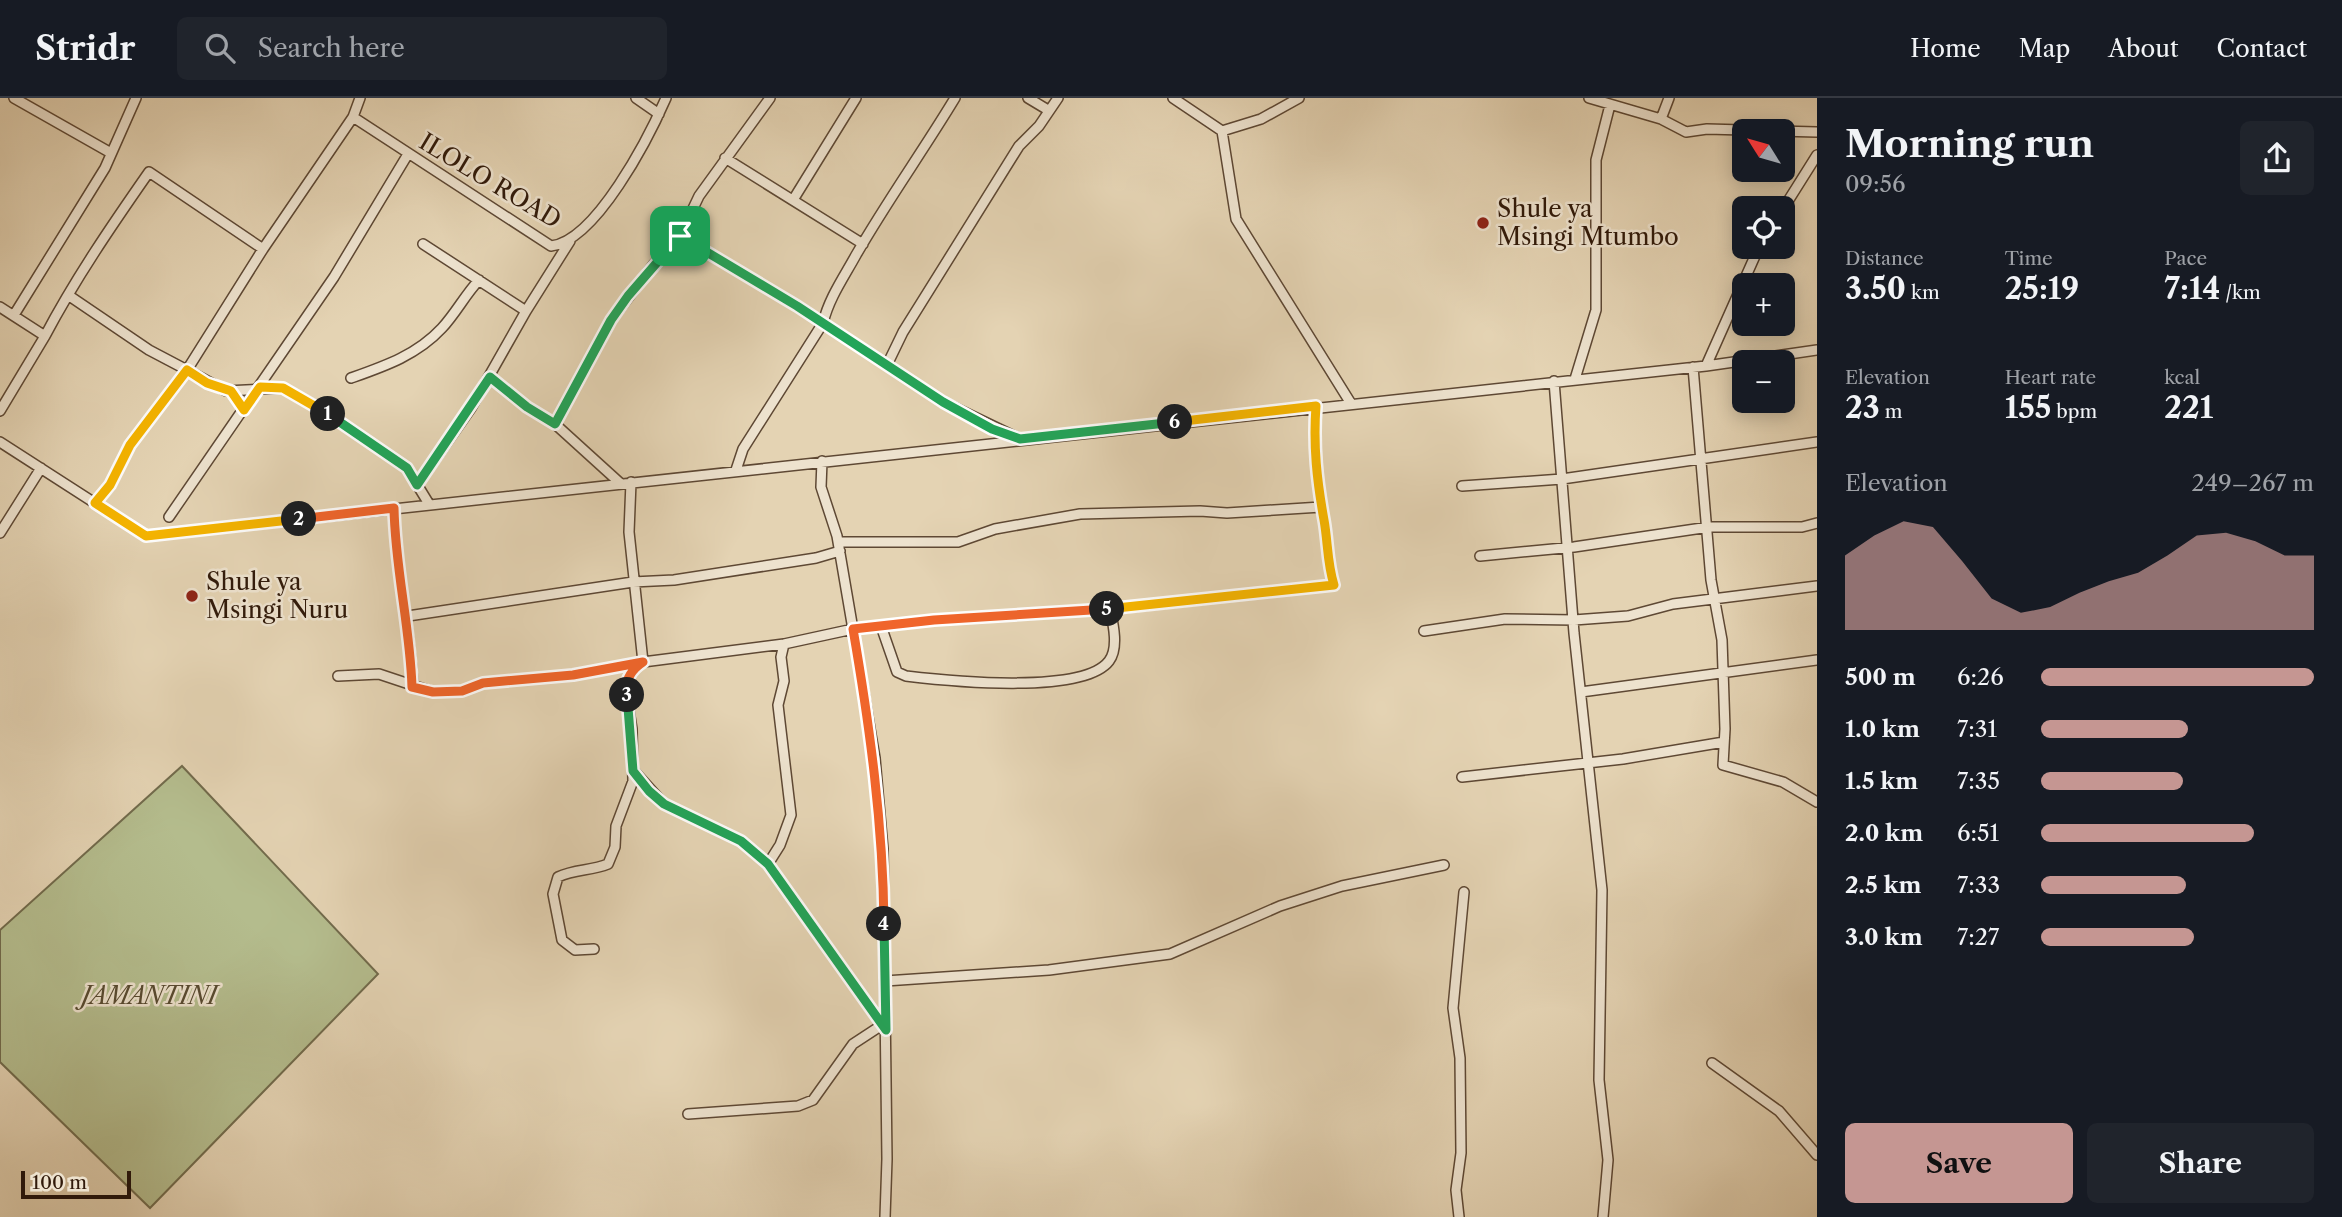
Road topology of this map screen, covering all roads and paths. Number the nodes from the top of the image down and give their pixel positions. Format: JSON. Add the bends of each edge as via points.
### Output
{"nodes":[{"id":1,"x":136,"y":98,"type":"edge"},
{"id":2,"x":360,"y":98,"type":"edge"},
{"id":3,"x":636,"y":98,"type":"edge"},
{"id":4,"x":666,"y":98,"type":"edge"},
{"id":5,"x":770,"y":98,"type":"edge"},
{"id":6,"x":856,"y":98,"type":"edge"},
{"id":7,"x":955,"y":98,"type":"edge"},
{"id":8,"x":1028,"y":98,"type":"edge"},
{"id":9,"x":1058,"y":98,"type":"edge"},
{"id":10,"x":1173,"y":98,"type":"edge"},
{"id":11,"x":1299,"y":98,"type":"edge"},
{"id":12,"x":1589,"y":98,"type":"edge"},
{"id":13,"x":1669,"y":98,"type":"edge"},
{"id":14,"x":19,"y":100,"type":"edge"},
{"id":15,"x":1610,"y":105,"type":"junction"},
{"id":16,"x":1048,"y":110,"type":"junction"},
{"id":17,"x":659,"y":114,"type":"junction"},
{"id":18,"x":353,"y":117,"type":"junction"},
{"id":19,"x":1661,"y":119,"type":"junction"},
{"id":20,"x":1222,"y":131,"type":"junction"},
{"id":21,"x":1817,"y":132,"type":"edge"},
{"id":22,"x":111,"y":153,"type":"junction"},
{"id":23,"x":408,"y":154,"type":"junction"},
{"id":24,"x":1817,"y":155,"type":"edge"},
{"id":25,"x":725,"y":158,"type":"junction"},
{"id":26,"x":1791,"y":196,"type":"edge"},
{"id":27,"x":793,"y":200,"type":"junction"},
{"id":28,"x":680,"y":236,"type":"junction"},
{"id":29,"x":571,"y":239,"type":"junction"},
{"id":30,"x":423,"y":244,"type":"dead end"},
{"id":31,"x":863,"y":244,"type":"junction"},
{"id":32,"x":263,"y":249,"type":"junction"},
{"id":33,"x":1754,"y":259,"type":"edge"},
{"id":34,"x":479,"y":280,"type":"junction"},
{"id":35,"x":68,"y":295,"type":"junction"},
{"id":36,"x":0,"y":307,"type":"edge"},
{"id":37,"x":526,"y":311,"type":"junction"},
{"id":38,"x":14,"y":315,"type":"junction"},
{"id":39,"x":823,"y":323,"type":"junction"},
{"id":40,"x":45,"y":336,"type":"junction"},
{"id":41,"x":1817,"y":350,"type":"edge"},
{"id":42,"x":887,"y":365,"type":"junction"},
{"id":43,"x":1706,"y":366,"type":"junction"},
{"id":44,"x":1693,"y":367,"type":"junction"},
{"id":45,"x":187,"y":370,"type":"junction"},
{"id":46,"x":490,"y":377,"type":"junction"},
{"id":47,"x":351,"y":378,"type":"dead end"},
{"id":48,"x":1575,"y":379,"type":"junction"},
{"id":49,"x":1554,"y":381,"type":"junction"},
{"id":50,"x":260,"y":387,"type":"junction"},
{"id":51,"x":231,"y":391,"type":"junction"},
{"id":52,"x":1350,"y":402,"type":"junction"},
{"id":53,"x":1316,"y":406,"type":"junction"},
{"id":54,"x":244,"y":410,"type":"junction"},
{"id":55,"x":0,"y":411,"type":"edge"},
{"id":56,"x":555,"y":424,"type":"junction"},
{"id":57,"x":1020,"y":439,"type":"junction"},
{"id":58,"x":0,"y":442,"type":"edge"},
{"id":59,"x":1817,"y":442,"type":"edge"},
{"id":60,"x":1701,"y":459,"type":"junction"},
{"id":61,"x":822,"y":461,"type":"junction"},
{"id":62,"x":41,"y":468,"type":"junction"},
{"id":63,"x":736,"y":470,"type":"junction"},
{"id":64,"x":1562,"y":479,"type":"junction"},
{"id":65,"x":631,"y":482,"type":"junction"},
{"id":66,"x":620,"y":483,"type":"junction"},
{"id":67,"x":417,"y":485,"type":"junction"},
{"id":68,"x":1462,"y":486,"type":"dead end"},
{"id":69,"x":95,"y":503,"type":"junction"},
{"id":70,"x":429,"y":505,"type":"junction"},
{"id":71,"x":1321,"y":507,"type":"junction"},
{"id":72,"x":394,"y":508,"type":"junction"},
{"id":73,"x":169,"y":517,"type":"dead end"},
{"id":74,"x":1817,"y":523,"type":"edge"},
{"id":75,"x":1709,"y":527,"type":"junction"},
{"id":76,"x":0,"y":533,"type":"edge"},
{"id":77,"x":839,"y":547,"type":"junction"},
{"id":78,"x":1567,"y":548,"type":"junction"},
{"id":79,"x":1480,"y":556,"type":"dead end"},
{"id":80,"x":633,"y":582,"type":"junction"},
{"id":81,"x":1817,"y":586,"type":"edge"},
{"id":82,"x":1715,"y":600,"type":"junction"},
{"id":83,"x":1110,"y":608,"type":"junction"},
{"id":84,"x":408,"y":616,"type":"junction"},
{"id":85,"x":1574,"y":620,"type":"junction"},
{"id":86,"x":881,"y":626,"type":"junction"},
{"id":87,"x":853,"y":629,"type":"junction"},
{"id":88,"x":1424,"y":631,"type":"dead end"},
{"id":89,"x":784,"y":644,"type":"junction"},
{"id":90,"x":1817,"y":660,"type":"edge"},
{"id":91,"x":643,"y":662,"type":"junction"},
{"id":92,"x":1724,"y":671,"type":"junction"},
{"id":93,"x":338,"y":676,"type":"dead end"},
{"id":94,"x":412,"y":687,"type":"junction"},
{"id":95,"x":1581,"y":692,"type":"junction"},
{"id":96,"x":1724,"y":741,"type":"junction"},
{"id":97,"x":1588,"y":762,"type":"junction"},
{"id":98,"x":633,"y":771,"type":"junction"},
{"id":99,"x":1462,"y":777,"type":"dead end"},
{"id":100,"x":1817,"y":802,"type":"edge"},
{"id":101,"x":768,"y":864,"type":"junction"},
{"id":102,"x":1444,"y":865,"type":"dead end"},
{"id":103,"x":1464,"y":892,"type":"dead end"},
{"id":104,"x":594,"y":949,"type":"dead end"},
{"id":105,"x":885,"y":981,"type":"junction"},
{"id":106,"x":884,"y":1027,"type":"junction"},
{"id":107,"x":1712,"y":1063,"type":"dead end"},
{"id":108,"x":688,"y":1114,"type":"dead end"},
{"id":109,"x":1817,"y":1155,"type":"edge"},
{"id":110,"x":885,"y":1217,"type":"edge"},
{"id":111,"x":1459,"y":1217,"type":"edge"},
{"id":112,"x":1603,"y":1217,"type":"edge"}],
"edges":[{"from":1,"to":22,"type":"street"},
{"from":2,"to":18,"type":"street"},
{"from":3,"to":17,"type":"street"},
{"from":4,"to":17,"type":"street","name":"ILOLO ROAD"},
{"from":5,"to":25,"type":"street"},
{"from":6,"to":27,"type":"street"},
{"from":7,"to":31,"type":"street"},
{"from":8,"to":16,"type":"street"},
{"from":9,"to":16,"type":"street"},
{"from":10,"to":20,"type":"street"},
{"from":11,"to":20,"type":"street","via":[[1261,119]]},
{"from":12,"to":15,"type":"street"},
{"from":13,"to":19,"type":"street"},
{"from":14,"to":22,"type":"street"},
{"from":15,"to":19,"type":"street"},
{"from":15,"to":48,"type":"street","via":[[1596,160],[1596,310]]},
{"from":16,"to":42,"type":"street","via":[[1019,146]]},
{"from":17,"to":29,"type":"street","name":"ILOLO ROAD","via":[[629,172]]},
{"from":18,"to":23,"type":"street","name":"ILOLO ROAD"},
{"from":18,"to":32,"type":"street"},
{"from":19,"to":21,"type":"street","via":[[1686,132]]},
{"from":20,"to":52,"type":"street","via":[[1236,219]]},
{"from":22,"to":38,"type":"street"},
{"from":23,"to":29,"type":"street","name":"ILOLO ROAD","via":[[551,246]]},
{"from":23,"to":50,"type":"street"},
{"from":24,"to":26,"type":"street"},
{"from":25,"to":27,"type":"street"},
{"from":25,"to":28,"type":"street","via":[[699,196]]},
{"from":27,"to":31,"type":"street"},
{"from":28,"to":39,"type":"street"},
{"from":28,"to":56,"type":"street","via":[[611,320]]},
{"from":29,"to":37,"type":"street"},
{"from":30,"to":34,"type":"street"},
{"from":31,"to":39,"type":"street","via":[[828,304]]},
{"from":32,"to":35,"type":"street","via":[[149,173]]},
{"from":32,"to":45,"type":"street"},
{"from":33,"to":43,"type":"street"},
{"from":34,"to":37,"type":"street"},
{"from":34,"to":47,"type":"street","via":[[442,328],[420,348]]},
{"from":35,"to":40,"type":"street"},
{"from":35,"to":45,"type":"street"},
{"from":36,"to":38,"type":"street"},
{"from":37,"to":46,"type":"street"},
{"from":38,"to":40,"type":"street"},
{"from":39,"to":42,"type":"street"},
{"from":39,"to":63,"type":"street","via":[[762,416]]},
{"from":40,"to":55,"type":"street"},
{"from":41,"to":43,"type":"street"},
{"from":42,"to":57,"type":"street","via":[[943,402]]},
{"from":43,"to":44,"type":"street"},
{"from":44,"to":48,"type":"street"},
{"from":44,"to":60,"type":"street"},
{"from":45,"to":51,"type":"street"},
{"from":45,"to":69,"type":"street","via":[[130,445],[110,485]]},
{"from":46,"to":56,"type":"street"},
{"from":46,"to":67,"type":"street"},
{"from":48,"to":49,"type":"street"},
{"from":49,"to":52,"type":"street"},
{"from":49,"to":64,"type":"street"},
{"from":50,"to":51,"type":"street"},
{"from":50,"to":54,"type":"street"},
{"from":50,"to":67,"type":"street","via":[[283,388],[317,407],[407,468]]},
{"from":51,"to":54,"type":"street"},
{"from":52,"to":53,"type":"street"},
{"from":53,"to":57,"type":"street"},
{"from":53,"to":71,"type":"street","via":[[1314,466]]},
{"from":54,"to":73,"type":"street"},
{"from":56,"to":66,"type":"street"},
{"from":57,"to":61,"type":"street"},
{"from":58,"to":62,"type":"street"},
{"from":59,"to":60,"type":"street"},
{"from":60,"to":64,"type":"street"},
{"from":60,"to":75,"type":"street"},
{"from":61,"to":63,"type":"street"},
{"from":61,"to":77,"type":"street","via":[[821,487]]},
{"from":62,"to":69,"type":"street"},
{"from":62,"to":76,"type":"street"},
{"from":63,"to":65,"type":"street"},
{"from":64,"to":68,"type":"street"},
{"from":64,"to":78,"type":"street"},
{"from":65,"to":66,"type":"street"},
{"from":65,"to":80,"type":"street"},
{"from":66,"to":70,"type":"street"},
{"from":67,"to":70,"type":"street"},
{"from":69,"to":72,"type":"street","via":[[146,536]]},
{"from":70,"to":72,"type":"street"},
{"from":71,"to":77,"type":"street","via":[[1080,514],[995,529],[958,542]]},
{"from":71,"to":83,"type":"street","via":[[1334,585]]},
{"from":72,"to":84,"type":"street"},
{"from":74,"to":75,"type":"street"},
{"from":75,"to":78,"type":"street"},
{"from":75,"to":82,"type":"street"},
{"from":77,"to":80,"type":"street","via":[[816,558]]},
{"from":77,"to":87,"type":"street"},
{"from":78,"to":79,"type":"street"},
{"from":78,"to":85,"type":"street"},
{"from":80,"to":84,"type":"street"},
{"from":80,"to":91,"type":"street"},
{"from":81,"to":82,"type":"street"},
{"from":82,"to":85,"type":"street","via":[[1673,604],[1628,616]]},
{"from":82,"to":92,"type":"street"},
{"from":83,"to":86,"type":"street"},
{"from":83,"to":86,"type":"street","via":[[1114,631],[1111,658],[1095,674],[1070,679],[971,682],[906,676],[897,672]]},
{"from":84,"to":94,"type":"street"},
{"from":85,"to":88,"type":"street","via":[[1505,619]]},
{"from":85,"to":95,"type":"street"},
{"from":86,"to":87,"type":"street"},
{"from":87,"to":89,"type":"street"},
{"from":87,"to":105,"type":"street","via":[[875,758],[883,849]]},
{"from":89,"to":91,"type":"street"},
{"from":89,"to":101,"type":"street","via":[[784,681],[778,705],[791,815]]},
{"from":90,"to":92,"type":"street"},
{"from":91,"to":94,"type":"street","via":[[573,675],[483,683],[462,691]]},
{"from":91,"to":98,"type":"street","via":[[632,670],[625,686]]},
{"from":92,"to":95,"type":"street"},
{"from":92,"to":96,"type":"street"},
{"from":93,"to":94,"type":"street","via":[[379,674]]},
{"from":95,"to":97,"type":"street"},
{"from":96,"to":97,"type":"street"},
{"from":96,"to":100,"type":"street","via":[[1723,765],[1783,782]]},
{"from":97,"to":99,"type":"street"},
{"from":97,"to":112,"type":"street","via":[[1602,890],[1599,1080],[1608,1160]]},
{"from":98,"to":101,"type":"street","via":[[664,804],[741,841]]},
{"from":98,"to":104,"type":"street","via":[[608,864],[558,877],[553,894],[562,940],[575,950]]},
{"from":101,"to":106,"type":"street"},
{"from":102,"to":105,"type":"street","via":[[1342,886],[1280,906],[1171,954],[1049,970]]},
{"from":103,"to":111,"type":"street","via":[[1453,1008],[1460,1058]]},
{"from":105,"to":106,"type":"street"},
{"from":106,"to":108,"type":"street","via":[[853,1044],[813,1100],[798,1106]]},
{"from":106,"to":110,"type":"street"},
{"from":107,"to":109,"type":"street","via":[[1779,1111]]}]}
